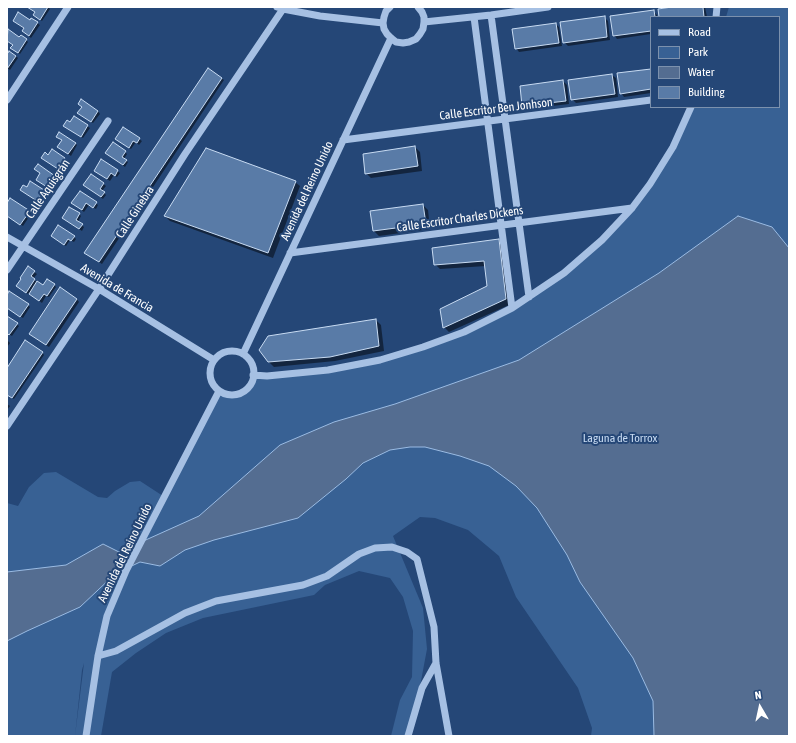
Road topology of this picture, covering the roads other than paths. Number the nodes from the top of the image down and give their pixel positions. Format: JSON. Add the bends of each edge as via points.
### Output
{"nodes":[{"id":1,"x":68,"y":7,"type":"edge"},
{"id":2,"x":390,"y":7,"type":"edge"},
{"id":3,"x":418,"y":7,"type":"edge"},
{"id":4,"x":548,"y":7,"type":"edge"},
{"id":5,"x":280,"y":8,"type":"edge"},
{"id":6,"x":491,"y":15,"type":"junction"},
{"id":7,"x":474,"y":17,"type":"junction"},
{"id":8,"x":424,"y":22,"type":"junction"},
{"id":9,"x":383,"y":23,"type":"junction"},
{"id":10,"x":391,"y":38,"type":"junction"},
{"id":11,"x":7,"y":100,"type":"edge"},
{"id":12,"x":650,"y":100,"type":"edge"},
{"id":13,"x":691,"y":108,"type":"edge"},
{"id":14,"x":505,"y":119,"type":"junction"},
{"id":15,"x":108,"y":121,"type":"dead end"},
{"id":16,"x":488,"y":121,"type":"junction"},
{"id":17,"x":343,"y":140,"type":"junction"},
{"id":18,"x":632,"y":208,"type":"junction"},
{"id":19,"x":519,"y":222,"type":"junction"},
{"id":20,"x":501,"y":225,"type":"junction"},
{"id":21,"x":7,"y":238,"type":"edge"},
{"id":22,"x":23,"y":246,"type":"junction"},
{"id":23,"x":290,"y":253,"type":"junction"},
{"id":24,"x":7,"y":270,"type":"edge"},
{"id":25,"x":99,"y":289,"type":"junction"},
{"id":26,"x":529,"y":297,"type":"junction"},
{"id":27,"x":512,"y":308,"type":"junction"},
{"id":28,"x":243,"y":354,"type":"junction"},
{"id":29,"x":214,"y":360,"type":"junction"},
{"id":30,"x":253,"y":375,"type":"junction"},
{"id":31,"x":219,"y":391,"type":"junction"},
{"id":32,"x":7,"y":426,"type":"edge"},
{"id":33,"x":98,"y":656,"type":"junction"},
{"id":34,"x":436,"y":663,"type":"junction"},
{"id":35,"x":86,"y":736,"type":"edge"},
{"id":36,"x":408,"y":736,"type":"edge"},
{"id":37,"x":449,"y":736,"type":"edge"}],
"edges":[{"from":1,"to":11,"type":"street"},
{"from":2,"to":9,"type":"street","via":[[386,11]]},
{"from":3,"to":8,"type":"street"},
{"from":4,"to":6,"type":"street"},
{"from":5,"to":9,"type":"street","via":[[320,16]]},
{"from":5,"to":25,"type":"street","name":"Calle Ginebra"},
{"from":6,"to":7,"type":"street"},
{"from":6,"to":14,"type":"street"},
{"from":7,"to":8,"type":"street"},
{"from":7,"to":16,"type":"street"},
{"from":8,"to":10,"type":"street","via":[[420,34],[410,42],[396,42]]},
{"from":9,"to":10,"type":"street"},
{"from":10,"to":17,"type":"street","name":"Avenida del Reino Unido"},
{"from":12,"to":14,"type":"street","name":"Calle Escritor Ben Jonhson"},
{"from":13,"to":18,"type":"street","via":[[673,146]]},
{"from":14,"to":16,"type":"street","name":"Calle Escritor Ben Jonhson"},
{"from":14,"to":19,"type":"street"},
{"from":15,"to":22,"type":"street","name":"Calle Aquisgrán"},
{"from":16,"to":17,"type":"street","name":"Calle Escritor Ben Jonhson"},
{"from":16,"to":20,"type":"street"},
{"from":17,"to":23,"type":"street","name":"Avenida del Reino Unido"},
{"from":18,"to":19,"type":"street","name":"Calle Escritor Charles Dickens"},
{"from":18,"to":26,"type":"street","via":[[602,240],[564,273]]},
{"from":19,"to":20,"type":"street","name":"Calle Escritor Charles Dickens"},
{"from":19,"to":26,"type":"street"},
{"from":20,"to":23,"type":"street","name":"Calle Escritor Charles Dickens"},
{"from":20,"to":27,"type":"street"},
{"from":21,"to":22,"type":"street","name":"Avenida de Francia"},
{"from":22,"to":24,"type":"street","name":"Calle Aquisgrán"},
{"from":22,"to":25,"type":"street","name":"Avenida de Francia"},
{"from":23,"to":28,"type":"street","name":"Avenida del Reino Unido"},
{"from":25,"to":29,"type":"street","name":"Avenida de Francia"},
{"from":25,"to":32,"type":"street","name":"Calle Ginebra"},
{"from":26,"to":27,"type":"street"},
{"from":27,"to":30,"type":"street","via":[[464,332],[380,360],[328,370]]},
{"from":28,"to":29,"type":"street","via":[[224,352]]},
{"from":28,"to":30,"type":"street","via":[[251,363]]},
{"from":29,"to":31,"type":"street","via":[[211,366],[211,380]]},
{"from":30,"to":31,"type":"street","via":[[247,388],[241,392],[226,394]]},
{"from":31,"to":33,"type":"street","name":"Avenida del Reino Unido","via":[[126,571],[107,616]]},
{"from":33,"to":34,"type":"street","via":[[116,651],[185,613],[216,601],[304,585],[327,576],[359,554],[375,548],[392,547],[417,559],[434,627]]},
{"from":33,"to":35,"type":"street","name":"Avenida del Reino Unido"},
{"from":34,"to":36,"type":"street","via":[[422,688]]},
{"from":34,"to":37,"type":"street"}]}
